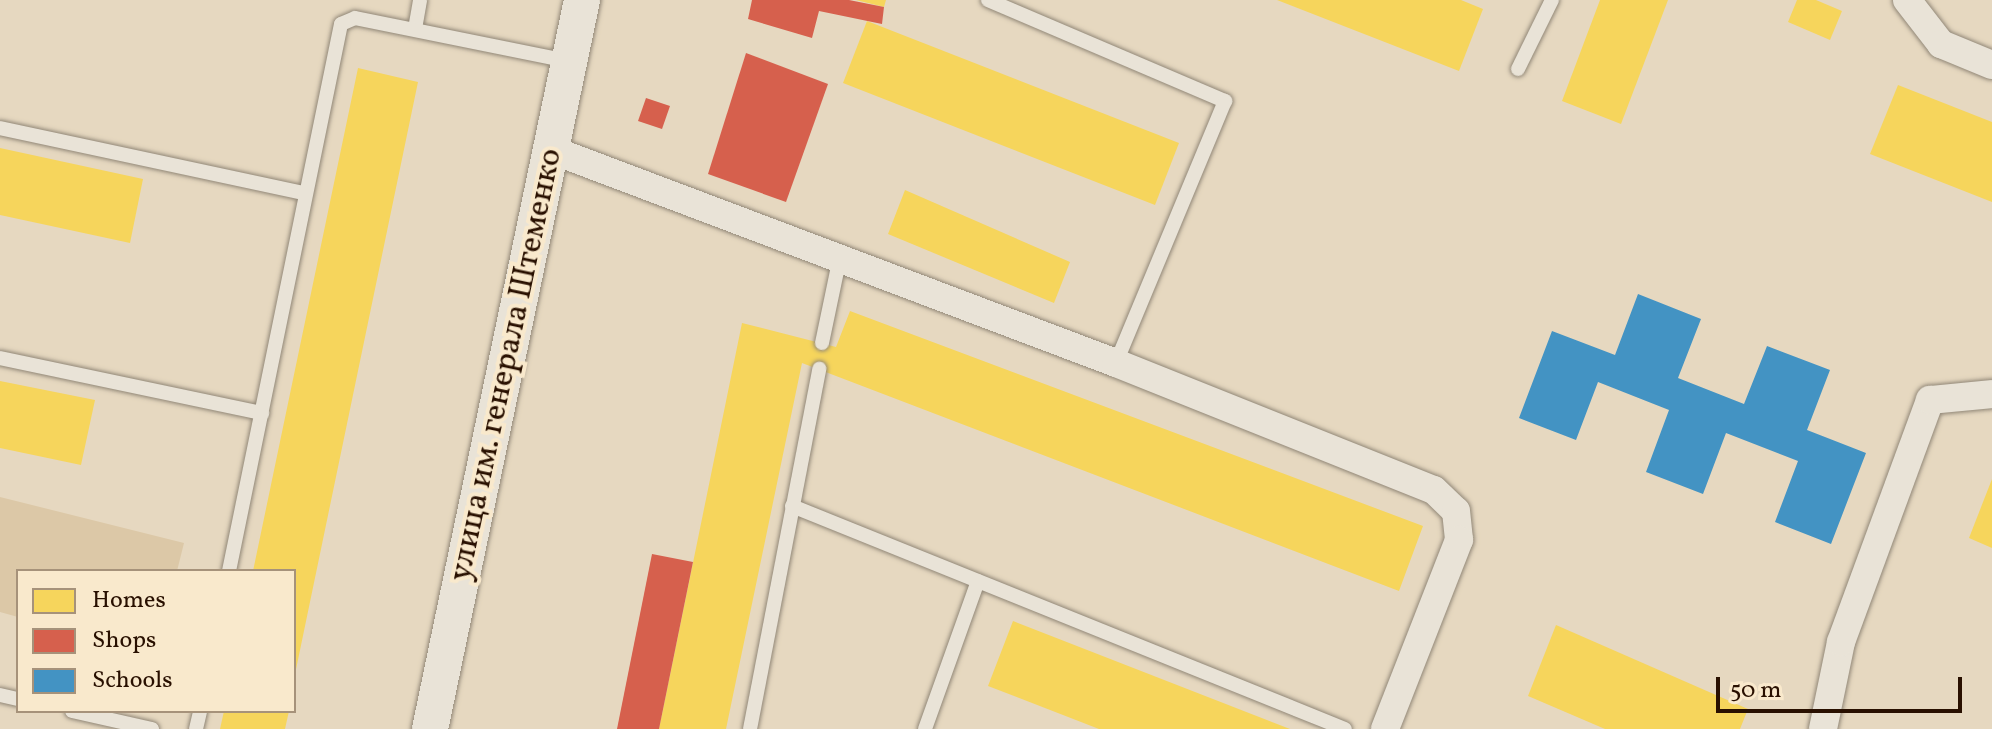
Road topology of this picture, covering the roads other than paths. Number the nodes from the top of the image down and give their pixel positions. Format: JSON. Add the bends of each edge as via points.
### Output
{"nodes":[{"id":1,"x":420,"y":0,"type":"edge"},
{"id":2,"x":582,"y":0,"type":"edge"},
{"id":3,"x":988,"y":0,"type":"edge"},
{"id":4,"x":1552,"y":0,"type":"edge"},
{"id":5,"x":1907,"y":0,"type":"edge"},
{"id":6,"x":415,"y":29,"type":"junction"},
{"id":7,"x":569,"y":61,"type":"junction"},
{"id":8,"x":1992,"y":65,"type":"edge"},
{"id":9,"x":1518,"y":69,"type":"dead end"},
{"id":10,"x":0,"y":128,"type":"edge"},
{"id":11,"x":552,"y":150,"type":"junction"},
{"id":12,"x":304,"y":193,"type":"junction"},
{"id":13,"x":840,"y":257,"type":"junction"},
{"id":14,"x":822,"y":343,"type":"dead end"},
{"id":15,"x":0,"y":358,"type":"edge"},
{"id":16,"x":1116,"y":363,"type":"junction"},
{"id":17,"x":819,"y":369,"type":"dead end"},
{"id":18,"x":1992,"y":394,"type":"edge"},
{"id":19,"x":262,"y":413,"type":"junction"},
{"id":20,"x":792,"y":506,"type":"junction"},
{"id":21,"x":229,"y":569,"type":"edge"},
{"id":22,"x":978,"y":581,"type":"junction"},
{"id":23,"x":81,"y":713,"type":"edge"},
{"id":24,"x":152,"y":729,"type":"edge"},
{"id":25,"x":430,"y":729,"type":"edge"},
{"id":26,"x":750,"y":729,"type":"edge"},
{"id":27,"x":925,"y":729,"type":"edge"},
{"id":28,"x":1345,"y":729,"type":"edge"},
{"id":29,"x":1385,"y":729,"type":"edge"},
{"id":30,"x":1823,"y":729,"type":"edge"}],
"edges":[{"from":1,"to":6,"type":"lane"},
{"from":2,"to":7,"type":"street","name":"улица им. генерала Штеменко"},
{"from":3,"to":16,"type":"lane","via":[[1225,101]]},
{"from":4,"to":9,"type":"lane"},
{"from":5,"to":8,"type":"street","via":[[1941,44]]},
{"from":6,"to":7,"type":"lane"},
{"from":6,"to":12,"type":"lane","via":[[355,18],[341,24]]},
{"from":7,"to":11,"type":"street","name":"улица им. генерала Штеменко"},
{"from":10,"to":12,"type":"lane"},
{"from":11,"to":13,"type":"street"},
{"from":11,"to":25,"type":"street","name":"улица им. генерала Штеменко"},
{"from":12,"to":19,"type":"lane"},
{"from":13,"to":14,"type":"lane"},
{"from":13,"to":16,"type":"street"},
{"from":15,"to":19,"type":"lane"},
{"from":16,"to":29,"type":"street","via":[[1434,490],[1456,511],[1459,540]]},
{"from":17,"to":20,"type":"lane"},
{"from":18,"to":30,"type":"street","via":[[1930,400],[1841,642]]},
{"from":19,"to":21,"type":"lane"},
{"from":20,"to":22,"type":"lane"},
{"from":20,"to":26,"type":"lane"},
{"from":22,"to":27,"type":"lane"},
{"from":22,"to":28,"type":"lane"},
{"from":23,"to":24,"type":"lane"}]}
